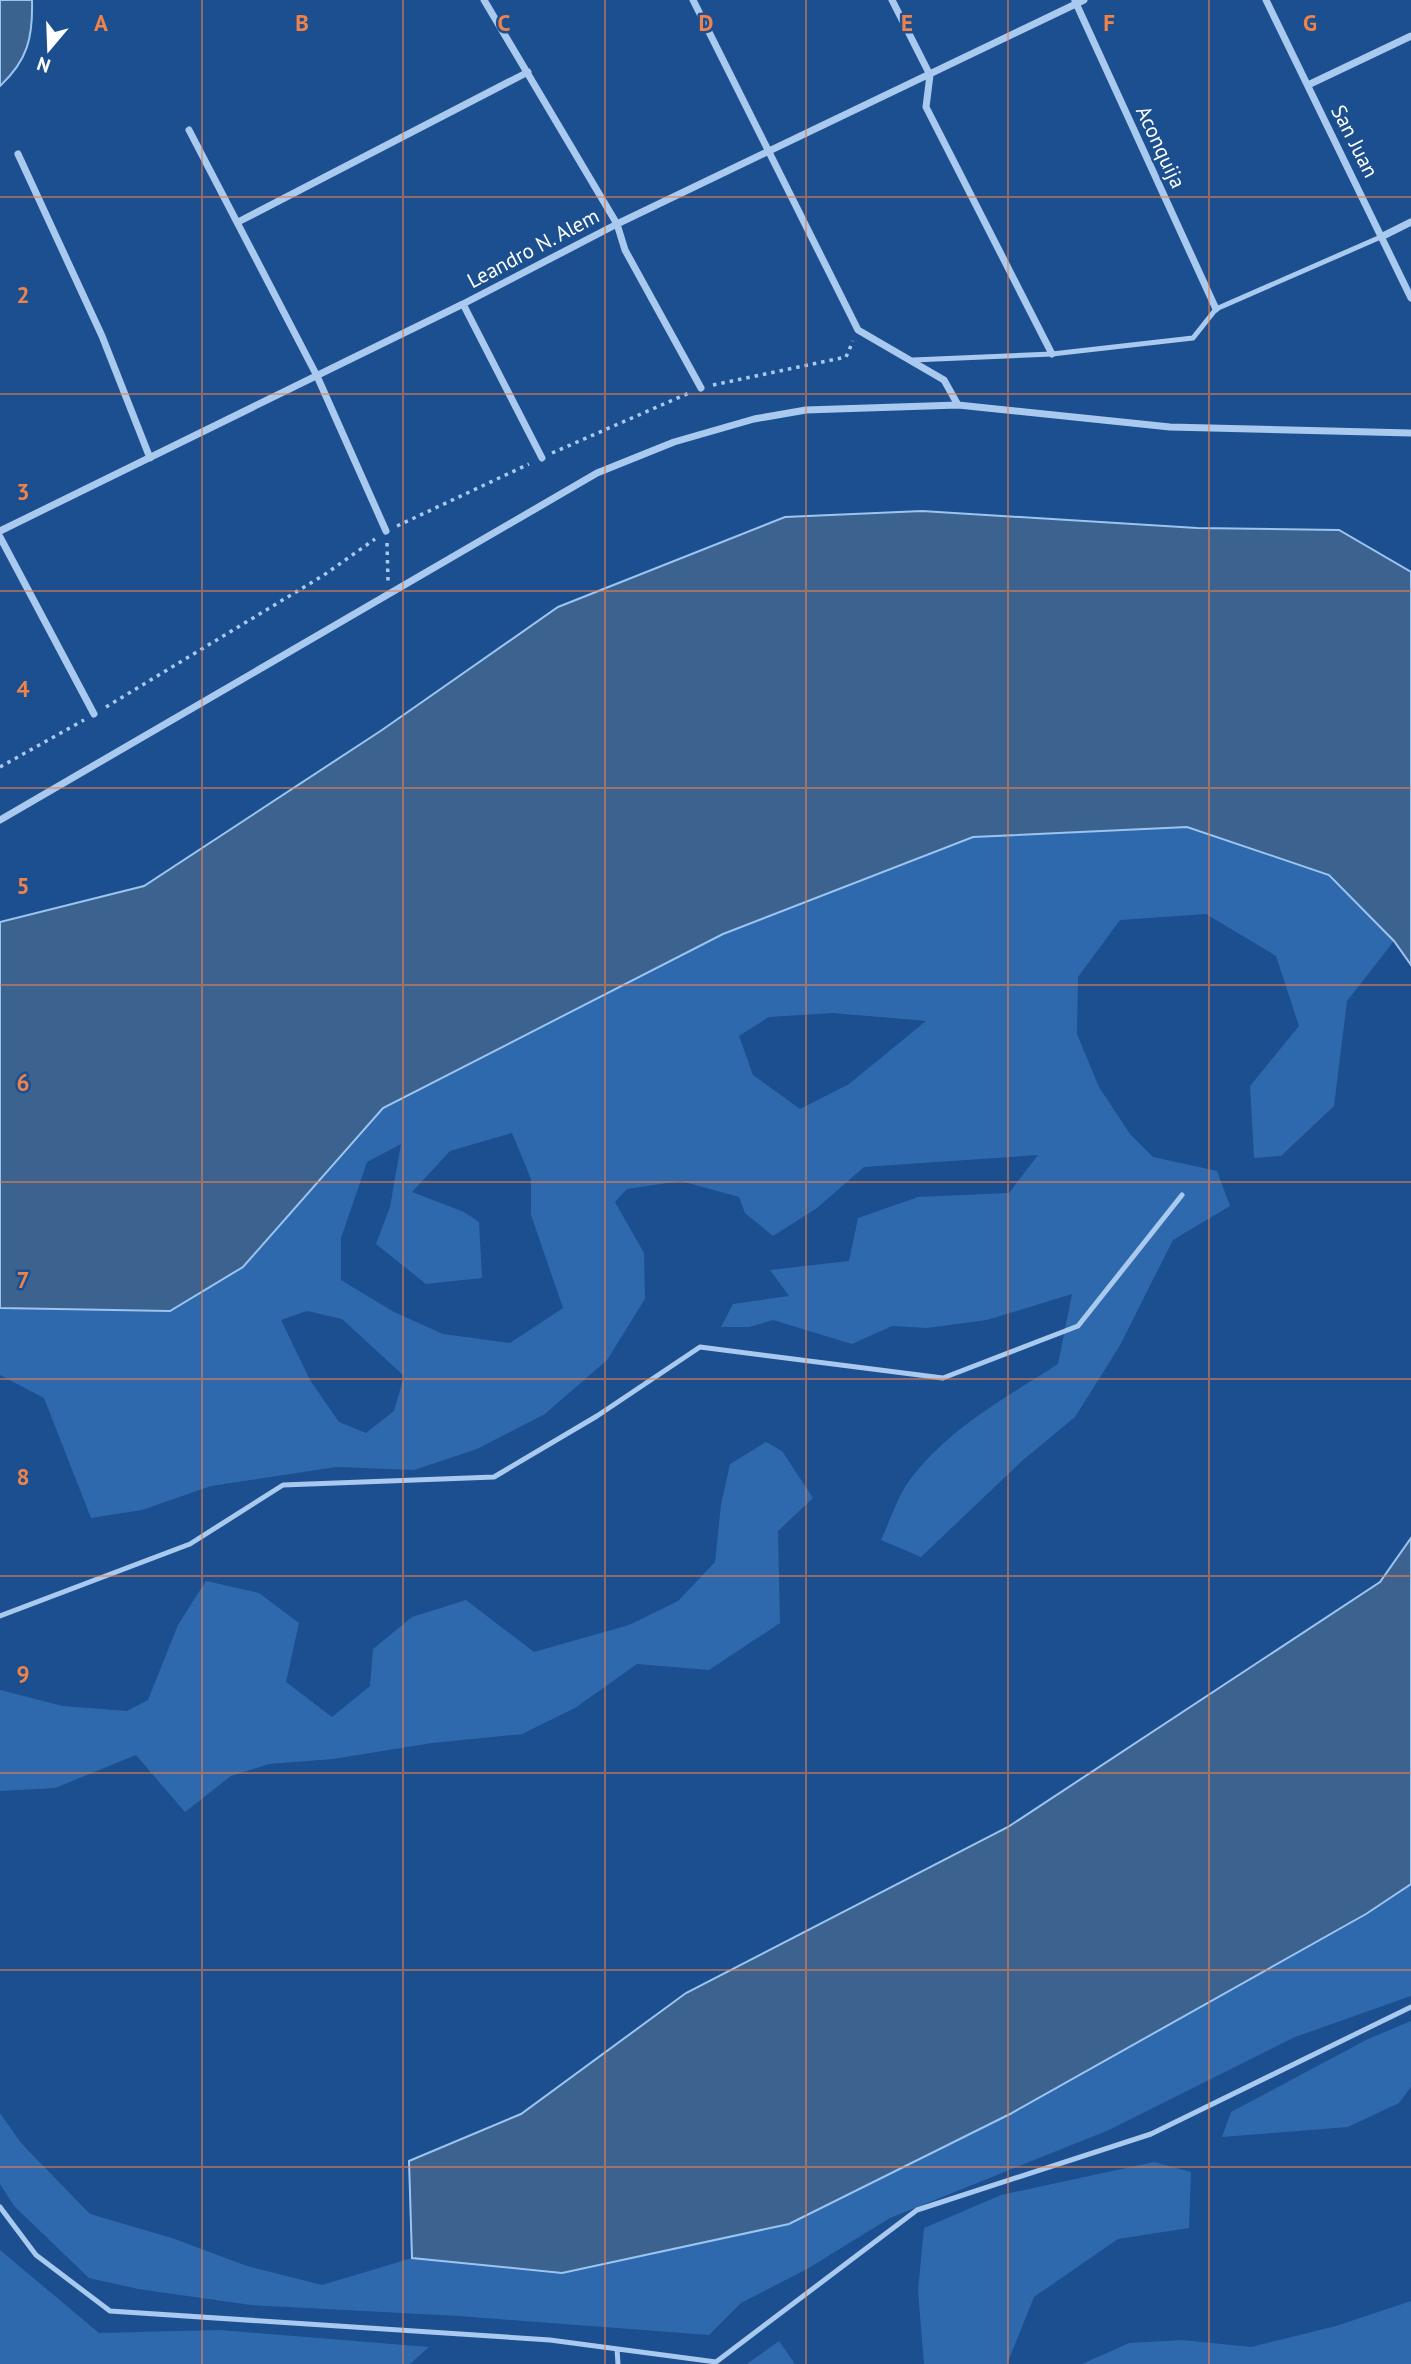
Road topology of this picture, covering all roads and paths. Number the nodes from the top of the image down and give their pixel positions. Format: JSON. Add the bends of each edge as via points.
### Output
{"nodes":[{"id":1,"x":484,"y":0,"type":"edge"},
{"id":2,"x":693,"y":0,"type":"edge"},
{"id":3,"x":892,"y":0,"type":"edge"},
{"id":4,"x":1266,"y":0,"type":"edge"},
{"id":5,"x":1078,"y":1,"type":"edge"},
{"id":6,"x":1411,"y":36,"type":"edge"},
{"id":7,"x":527,"y":72,"type":"junction"},
{"id":8,"x":930,"y":75,"type":"junction"},
{"id":9,"x":1308,"y":85,"type":"junction"},
{"id":10,"x":189,"y":130,"type":"dead end"},
{"id":11,"x":772,"y":152,"type":"junction"},
{"id":12,"x":18,"y":154,"type":"dead end"},
{"id":13,"x":238,"y":222,"type":"junction"},
{"id":14,"x":1411,"y":222,"type":"edge"},
{"id":15,"x":617,"y":224,"type":"junction"},
{"id":16,"x":1383,"y":236,"type":"junction"},
{"id":17,"x":1411,"y":298,"type":"edge"},
{"id":18,"x":463,"y":304,"type":"junction"},
{"id":19,"x":1216,"y":309,"type":"junction"},
{"id":20,"x":858,"y":330,"type":"junction"},
{"id":21,"x":1052,"y":354,"type":"junction"},
{"id":22,"x":913,"y":360,"type":"junction"},
{"id":23,"x":317,"y":376,"type":"junction"},
{"id":24,"x":701,"y":388,"type":"junction"},
{"id":25,"x":958,"y":404,"type":"junction"},
{"id":26,"x":1411,"y":433,"type":"edge"},
{"id":27,"x":150,"y":458,"type":"junction"},
{"id":28,"x":542,"y":458,"type":"junction"},
{"id":29,"x":0,"y":531,"type":"edge"},
{"id":30,"x":386,"y":531,"type":"junction"},
{"id":31,"x":0,"y":537,"type":"edge"},
{"id":32,"x":388,"y":593,"type":"junction"},
{"id":33,"x":94,"y":714,"type":"junction"},
{"id":34,"x":0,"y":767,"type":"edge"},
{"id":35,"x":0,"y":820,"type":"edge"},
{"id":36,"x":1182,"y":1195,"type":"dead end"},
{"id":37,"x":0,"y":1616,"type":"edge"},
{"id":38,"x":1411,"y":2007,"type":"edge"},
{"id":39,"x":0,"y":2207,"type":"edge"},
{"id":40,"x":617,"y":2349,"type":"junction"},
{"id":41,"x":618,"y":2364,"type":"edge"}],
"edges":[{"from":1,"to":7,"type":"street"},
{"from":2,"to":11,"type":"street"},
{"from":3,"to":8,"type":"street"},
{"from":4,"to":9,"type":"street","name":"San Juan"},
{"from":5,"to":8,"type":"street","name":"Leandro N. Alem"},
{"from":5,"to":19,"type":"street","name":"Aconquija"},
{"from":6,"to":9,"type":"street"},
{"from":7,"to":13,"type":"street"},
{"from":7,"to":15,"type":"street"},
{"from":8,"to":11,"type":"street","name":"Leandro N. Alem"},
{"from":8,"to":21,"type":"street","via":[[926,107]]},
{"from":9,"to":16,"type":"street","name":"San Juan"},
{"from":10,"to":13,"type":"street"},
{"from":11,"to":15,"type":"street","name":"Leandro N. Alem"},
{"from":11,"to":20,"type":"street"},
{"from":12,"to":27,"type":"street","via":[[102,336]]},
{"from":13,"to":23,"type":"street"},
{"from":14,"to":16,"type":"street"},
{"from":15,"to":18,"type":"street","name":"Leandro N. Alem"},
{"from":15,"to":24,"type":"street","via":[[625,250]]},
{"from":16,"to":17,"type":"street","name":"San Juan"},
{"from":16,"to":19,"type":"lane"},
{"from":18,"to":23,"type":"street","name":"Leandro N. Alem"},
{"from":18,"to":28,"type":"street"},
{"from":19,"to":21,"type":"lane","via":[[1192,338]]},
{"from":20,"to":22,"type":"street"},
{"from":20,"to":24,"type":"path","via":[[846,357]]},
{"from":21,"to":22,"type":"lane"},
{"from":22,"to":25,"type":"street","via":[[944,380]]},
{"from":23,"to":27,"type":"street","name":"Leandro N. Alem"},
{"from":23,"to":30,"type":"street"},
{"from":24,"to":28,"type":"path"},
{"from":25,"to":26,"type":"street","via":[[1170,427]]},
{"from":25,"to":32,"type":"street","via":[[806,410],[754,419],[674,443],[597,473]]},
{"from":27,"to":29,"type":"street","name":"Leandro N. Alem"},
{"from":28,"to":30,"type":"path"},
{"from":30,"to":32,"type":"path"},
{"from":30,"to":33,"type":"path","via":[[324,575]]},
{"from":31,"to":33,"type":"street"},
{"from":32,"to":35,"type":"street"},
{"from":33,"to":34,"type":"path"},
{"from":36,"to":37,"type":"lane","via":[[1078,1326],[943,1378],[700,1347],[494,1477],[284,1485],[191,1544]]},
{"from":38,"to":40,"type":"lane","via":[[1151,2134],[917,2210],[716,2362]]},
{"from":39,"to":40,"type":"lane","via":[[36,2255],[110,2311],[550,2340]]},
{"from":40,"to":41,"type":"lane"}]}
